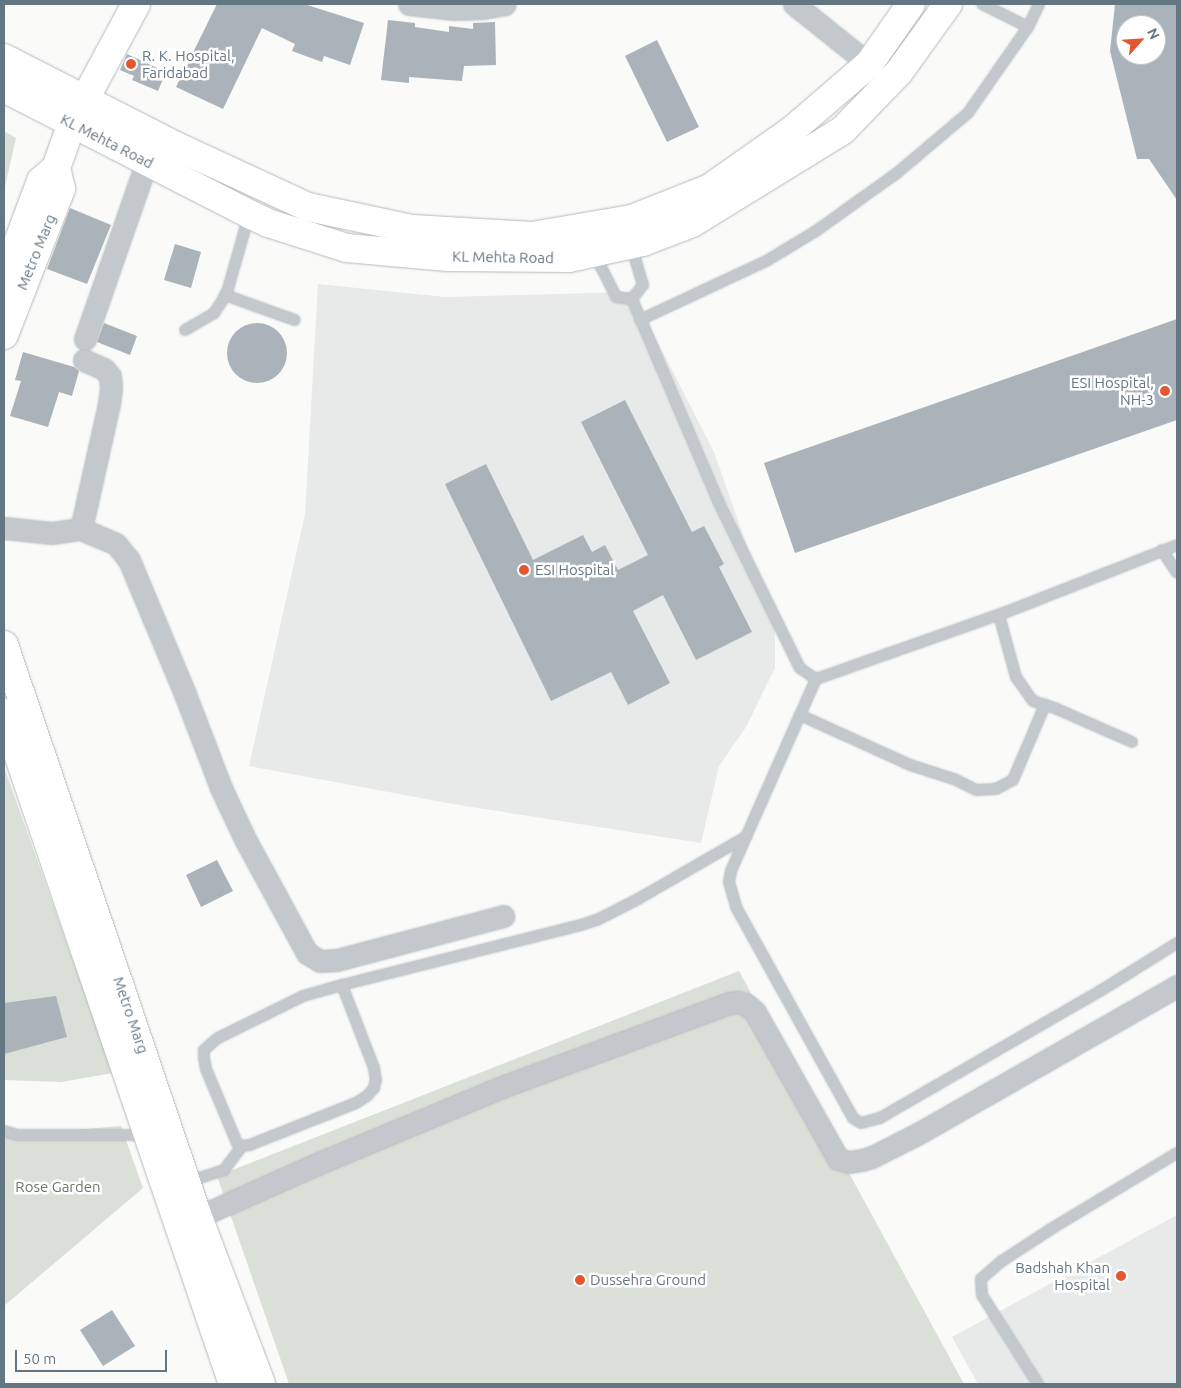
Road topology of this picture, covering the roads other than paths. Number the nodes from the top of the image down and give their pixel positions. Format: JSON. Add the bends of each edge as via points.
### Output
{"nodes":[{"id":1,"x":136,"y":4,"type":"edge"},
{"id":2,"x":409,"y":4,"type":"edge"},
{"id":3,"x":505,"y":4,"type":"edge"},
{"id":4,"x":794,"y":4,"type":"edge"},
{"id":5,"x":911,"y":4,"type":"edge"},
{"id":6,"x":948,"y":4,"type":"edge"},
{"id":7,"x":982,"y":4,"type":"edge"},
{"id":8,"x":1039,"y":4,"type":"edge"},
{"id":9,"x":1028,"y":27,"type":"junction"},
{"id":10,"x":4,"y":58,"type":"edge"},
{"id":11,"x":869,"y":64,"type":"junction"},
{"id":12,"x":4,"y":88,"type":"edge"},
{"id":13,"x":78,"y":111,"type":"junction"},
{"id":14,"x":147,"y":161,"type":"junction"},
{"id":15,"x":56,"y":168,"type":"junction"},
{"id":16,"x":250,"y":214,"type":"junction"},
{"id":17,"x":631,"y":245,"type":"junction"},
{"id":18,"x":597,"y":252,"type":"junction"},
{"id":19,"x":4,"y":280,"type":"edge"},
{"id":20,"x":225,"y":295,"type":"junction"},
{"id":21,"x":632,"y":299,"type":"junction"},
{"id":22,"x":295,"y":320,"type":"dead end"},
{"id":23,"x":640,"y":320,"type":"junction"},
{"id":24,"x":184,"y":330,"type":"dead end"},
{"id":25,"x":4,"y":335,"type":"edge"},
{"id":26,"x":85,"y":339,"type":"dead end"},
{"id":27,"x":84,"y":360,"type":"dead end"},
{"id":28,"x":4,"y":528,"type":"edge"},
{"id":29,"x":81,"y":529,"type":"junction"},
{"id":30,"x":1177,"y":545,"type":"edge"},
{"id":31,"x":1162,"y":550,"type":"junction"},
{"id":32,"x":1177,"y":573,"type":"edge"},
{"id":33,"x":999,"y":615,"type":"junction"},
{"id":34,"x":4,"y":645,"type":"edge"},
{"id":35,"x":816,"y":679,"type":"junction"},
{"id":36,"x":1045,"y":705,"type":"junction"},
{"id":37,"x":4,"y":712,"type":"edge"},
{"id":38,"x":800,"y":715,"type":"junction"},
{"id":39,"x":1132,"y":742,"type":"dead end"},
{"id":40,"x":746,"y":837,"type":"junction"},
{"id":41,"x":502,"y":916,"type":"dead end"},
{"id":42,"x":1177,"y":943,"type":"edge"},
{"id":43,"x":342,"y":985,"type":"junction"},
{"id":44,"x":1177,"y":986,"type":"edge"},
{"id":45,"x":4,"y":1131,"type":"edge"},
{"id":46,"x":158,"y":1131,"type":"junction"},
{"id":47,"x":242,"y":1146,"type":"junction"},
{"id":48,"x":1177,"y":1153,"type":"edge"},
{"id":49,"x":187,"y":1182,"type":"junction"},
{"id":50,"x":198,"y":1217,"type":"junction"},
{"id":51,"x":233,"y":1384,"type":"edge"},
{"id":52,"x":261,"y":1384,"type":"edge"},
{"id":53,"x":1038,"y":1384,"type":"edge"}],
"edges":[{"from":1,"to":13,"type":"street","name":"Metro Marg"},
{"from":2,"to":3,"type":"street","via":[[455,10]]},
{"from":4,"to":11,"type":"street"},
{"from":5,"to":11,"type":"street","name":"KL Mehta Road"},
{"from":6,"to":17,"type":"street","name":"KL Mehta Road","via":[[898,72],[842,130],[692,223]]},
{"from":7,"to":9,"type":"lane"},
{"from":8,"to":9,"type":"lane"},
{"from":9,"to":23,"type":"lane","via":[[968,113],[896,173],[816,231],[768,260]]},
{"from":10,"to":13,"type":"street","name":"KL Mehta Road"},
{"from":11,"to":13,"type":"street","name":"KL Mehta Road","via":[[791,131],[710,188],[632,219],[532,236],[412,229],[308,207],[178,147]]},
{"from":12,"to":13,"type":"street","name":"KL Mehta Road"},
{"from":13,"to":14,"type":"street","name":"KL Mehta Road"},
{"from":13,"to":15,"type":"street","name":"Metro Marg"},
{"from":14,"to":16,"type":"street","name":"KL Mehta Road"},
{"from":14,"to":26,"type":"street"},
{"from":15,"to":19,"type":"street","name":"Metro Marg","via":[[41,180]]},
{"from":15,"to":25,"type":"street","name":"Metro Marg","via":[[61,189]]},
{"from":16,"to":18,"type":"street","name":"KL Mehta Road","via":[[268,223],[347,248],[448,257],[569,258]]},
{"from":16,"to":20,"type":"lane"},
{"from":17,"to":18,"type":"street","name":"KL Mehta Road"},
{"from":17,"to":21,"type":"lane","via":[[643,285]]},
{"from":18,"to":21,"type":"lane","via":[[616,297]]},
{"from":20,"to":22,"type":"lane"},
{"from":20,"to":24,"type":"lane","via":[[214,313]]},
{"from":21,"to":23,"type":"lane"},
{"from":23,"to":35,"type":"lane","via":[[719,503],[800,668]]},
{"from":27,"to":29,"type":"street","via":[[104,369],[110,376],[111,388]]},
{"from":28,"to":29,"type":"street","via":[[52,533]]},
{"from":29,"to":41,"type":"street","via":[[116,544],[129,560],[221,788],[307,953],[320,961],[337,960]]},
{"from":30,"to":31,"type":"lane"},
{"from":31,"to":32,"type":"lane"},
{"from":31,"to":33,"type":"lane"},
{"from":33,"to":35,"type":"lane"},
{"from":33,"to":36,"type":"lane","via":[[1016,678],[1032,701]]},
{"from":34,"to":46,"type":"street","name":"Metro Marg"},
{"from":35,"to":38,"type":"lane"},
{"from":36,"to":38,"type":"lane","via":[[1014,780],[996,789],[977,790],[954,779],[910,766]]},
{"from":36,"to":39,"type":"lane"},
{"from":37,"to":46,"type":"street","name":"Metro Marg"},
{"from":38,"to":40,"type":"lane"},
{"from":40,"to":42,"type":"lane","via":[[729,882],[736,908],[848,1110],[861,1123],[880,1118]]},
{"from":40,"to":43,"type":"lane","via":[[598,919]]},
{"from":43,"to":47,"type":"lane","via":[[374,1068],[374,1088],[356,1103]]},
{"from":43,"to":47,"type":"lane","via":[[303,996],[232,1030],[204,1050],[209,1077],[233,1136]]},
{"from":44,"to":50,"type":"street","via":[[921,1132],[862,1160],[849,1162],[838,1159],[755,1012],[738,1002],[502,1087]]},
{"from":45,"to":46,"type":"lane","via":[[17,1135]]},
{"from":46,"to":49,"type":"street","name":"Metro Marg"},
{"from":46,"to":51,"type":"street","name":"Metro Marg"},
{"from":47,"to":49,"type":"lane","via":[[224,1170]]},
{"from":48,"to":53,"type":"lane","via":[[1043,1234],[1002,1261],[982,1279],[982,1295]]},
{"from":49,"to":50,"type":"street","name":"Metro Marg"},
{"from":50,"to":52,"type":"street","name":"Metro Marg"}]}
